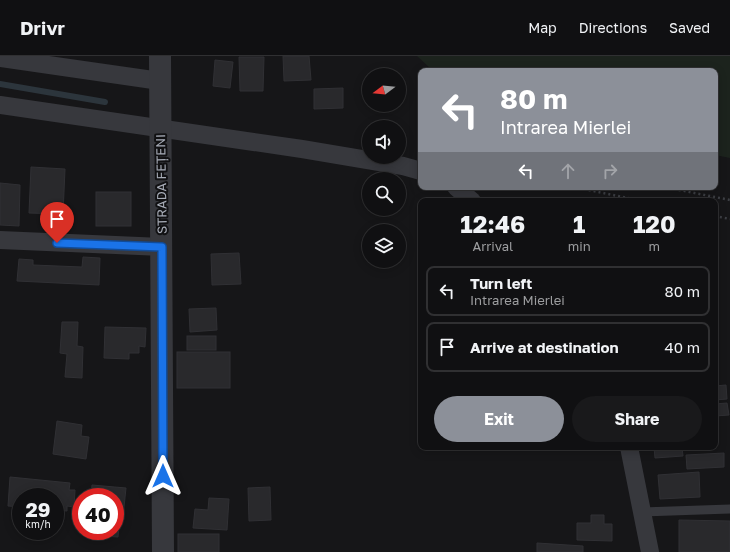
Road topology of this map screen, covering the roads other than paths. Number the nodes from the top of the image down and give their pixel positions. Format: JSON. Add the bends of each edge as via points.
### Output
{"nodes":[{"id":1,"x":160,"y":56,"type":"edge"},
{"id":2,"x":0,"y":58,"type":"edge"},
{"id":3,"x":160,"y":81,"type":"junction"},
{"id":4,"x":0,"y":105,"type":"edge"},
{"id":5,"x":160,"y":129,"type":"junction"},
{"id":6,"x":418,"y":171,"type":"edge"},
{"id":7,"x":459,"y":190,"type":"edge"},
{"id":8,"x":469,"y":198,"type":"edge"},
{"id":9,"x":0,"y":240,"type":"edge"},
{"id":10,"x":162,"y":247,"type":"junction"},
{"id":11,"x":630,"y":450,"type":"edge"},
{"id":12,"x":730,"y":509,"type":"edge"},
{"id":13,"x":642,"y":512,"type":"junction"},
{"id":14,"x":163,"y":552,"type":"edge"},
{"id":15,"x":650,"y":552,"type":"edge"}],
"edges":[{"from":1,"to":3,"type":"street","name":"STRADA FEȚENI"},
{"from":2,"to":3,"type":"street"},
{"from":3,"to":5,"type":"street","name":"STRADA FEȚENI"},
{"from":4,"to":5,"type":"street"},
{"from":5,"to":6,"type":"street","via":[[302,149]]},
{"from":5,"to":10,"type":"street","name":"STRADA FEȚENI"},
{"from":7,"to":8,"type":"street"},
{"from":9,"to":10,"type":"street"},
{"from":10,"to":14,"type":"street","name":"STRADA FEȚENI"},
{"from":11,"to":13,"type":"street"},
{"from":12,"to":13,"type":"lane"},
{"from":13,"to":15,"type":"street"}]}
